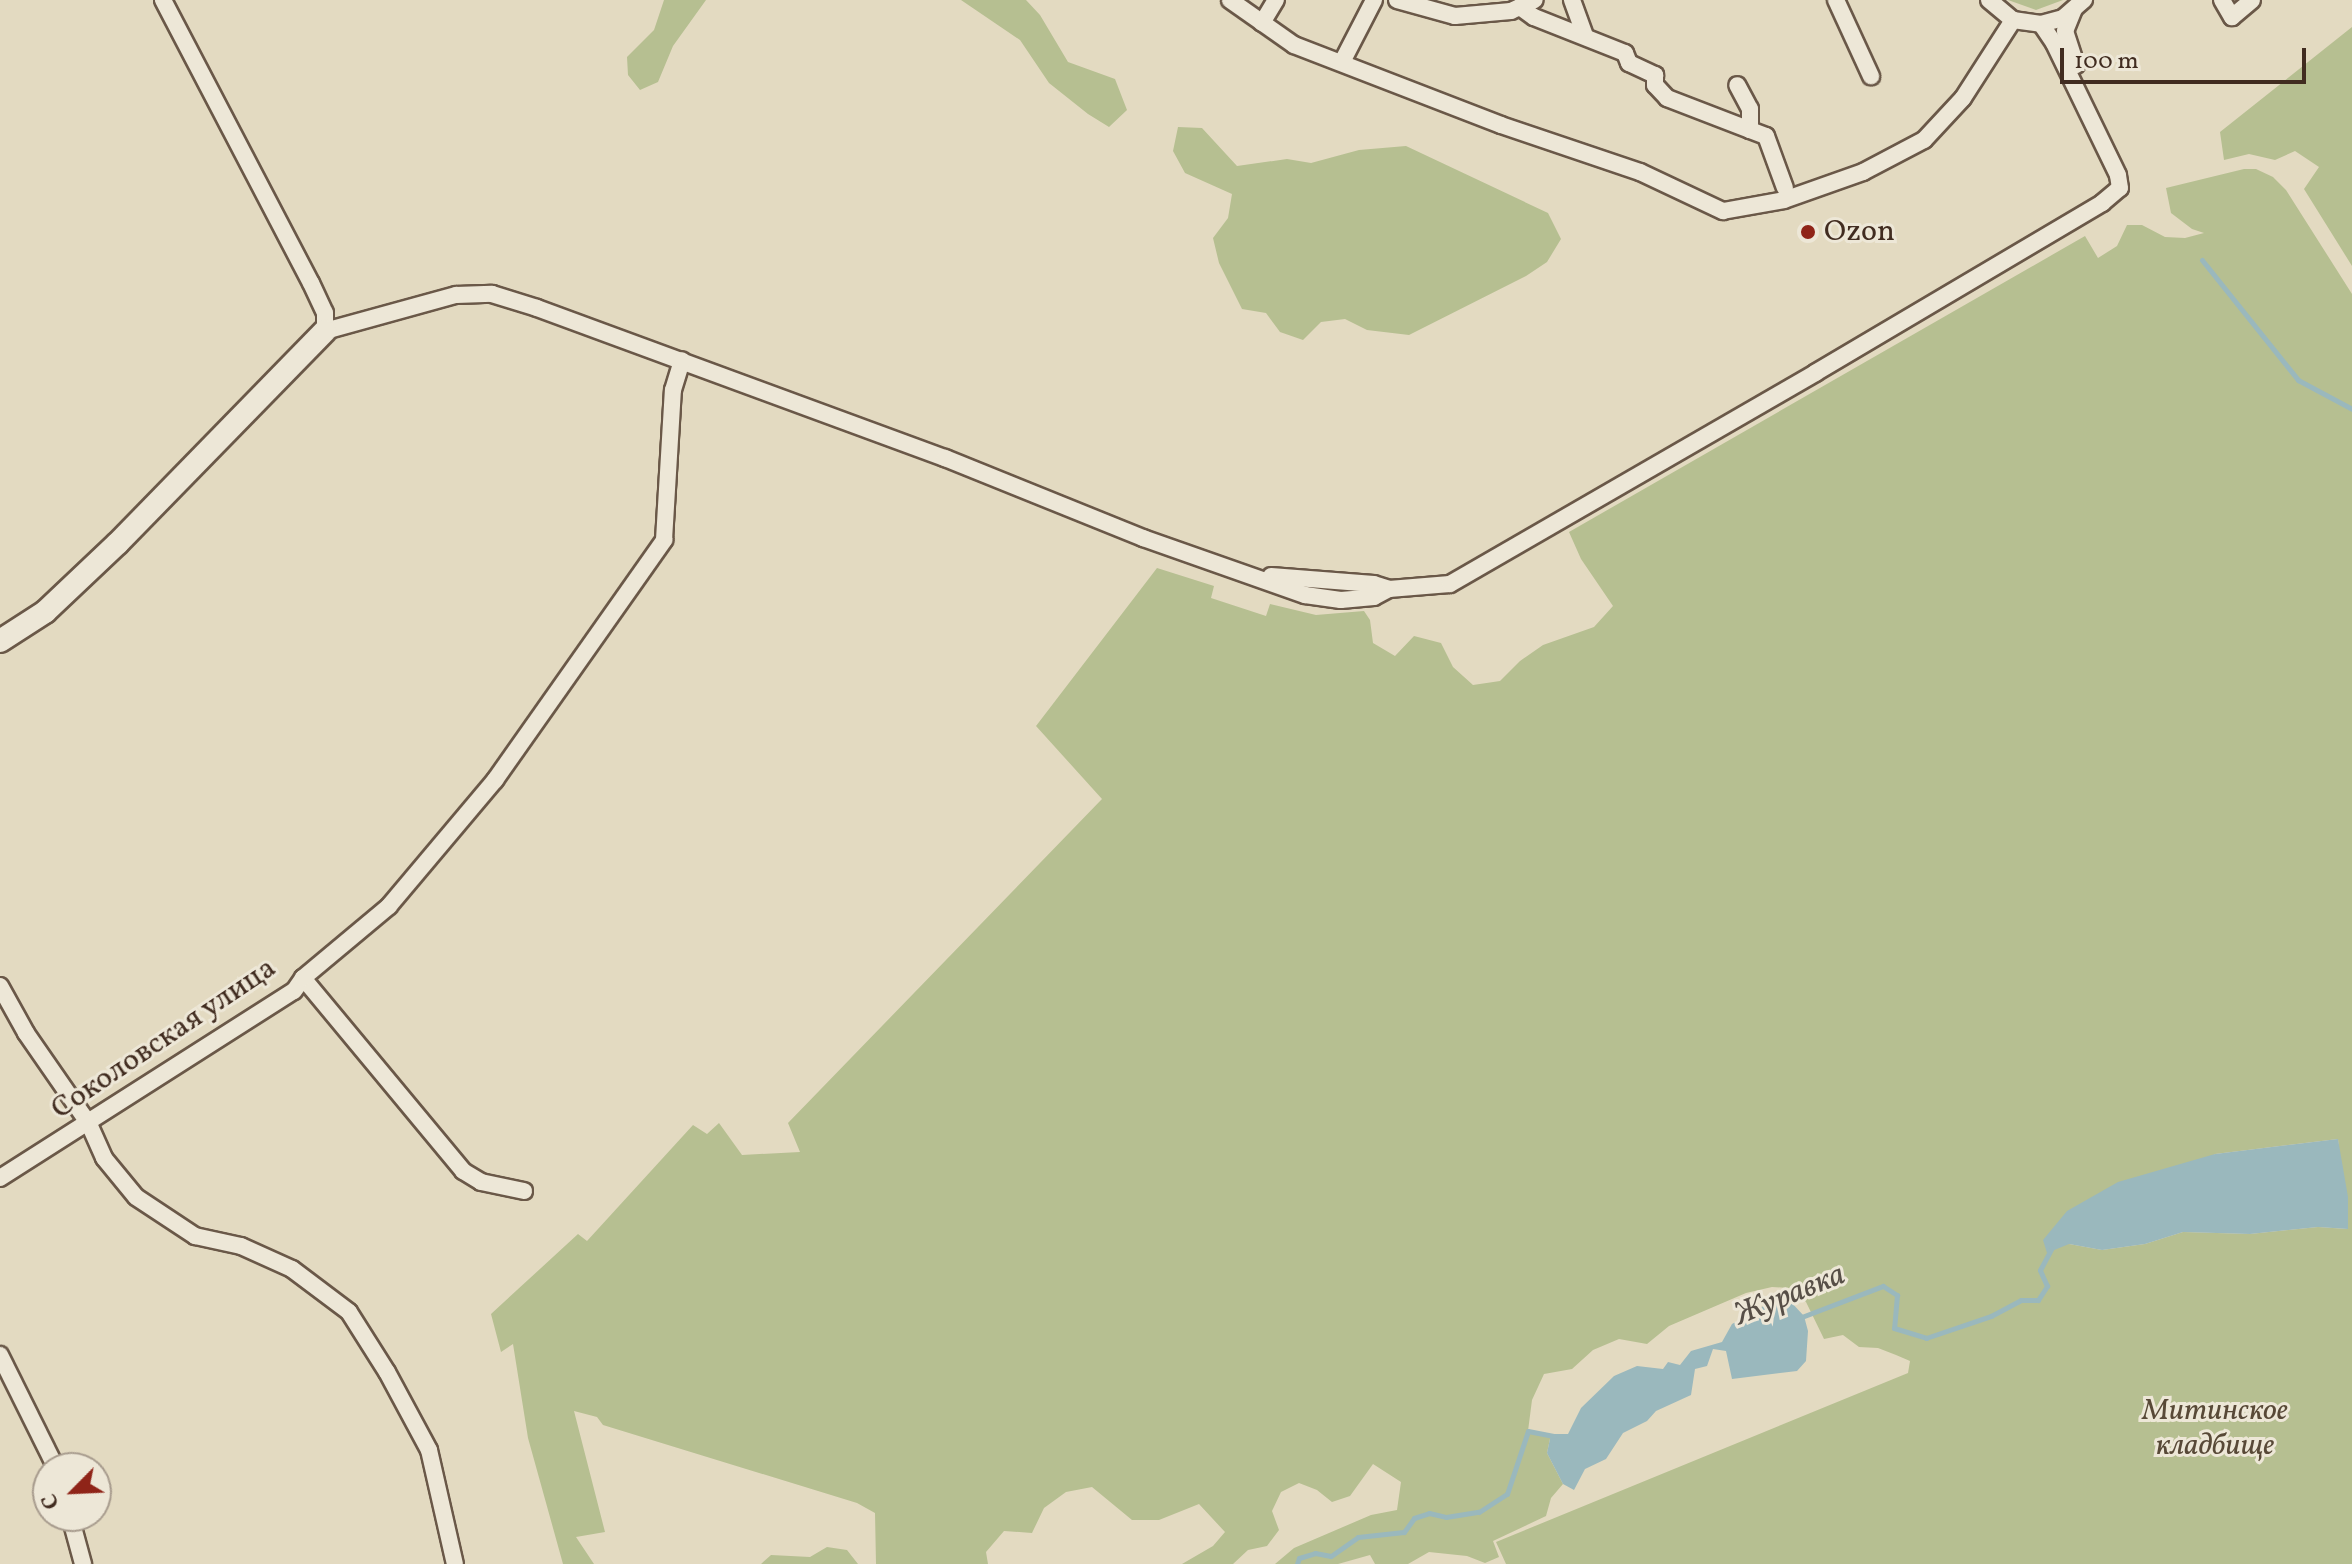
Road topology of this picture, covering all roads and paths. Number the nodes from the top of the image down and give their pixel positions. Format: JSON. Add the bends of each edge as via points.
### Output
{"nodes":[{"id":1,"x":163,"y":0,"type":"edge"},
{"id":2,"x":1230,"y":0,"type":"edge"},
{"id":3,"x":1276,"y":0,"type":"edge"},
{"id":4,"x":1374,"y":0,"type":"edge"},
{"id":5,"x":1397,"y":0,"type":"edge"},
{"id":6,"x":1572,"y":0,"type":"edge"},
{"id":7,"x":1836,"y":0,"type":"edge"},
{"id":8,"x":1989,"y":0,"type":"edge"},
{"id":9,"x":2222,"y":0,"type":"edge"},
{"id":10,"x":2252,"y":0,"type":"edge"},
{"id":11,"x":1527,"y":4,"type":"edge"},
{"id":12,"x":2079,"y":4,"type":"edge"},
{"id":13,"x":2013,"y":20,"type":"junction"},
{"id":14,"x":1262,"y":23,"type":"junction"},
{"id":15,"x":2041,"y":24,"type":"junction"},
{"id":16,"x":1585,"y":36,"type":"junction"},
{"id":17,"x":1342,"y":62,"type":"junction"},
{"id":18,"x":1871,"y":76,"type":"dead end"},
{"id":19,"x":1737,"y":85,"type":"dead end"},
{"id":20,"x":1750,"y":130,"type":"junction"},
{"id":21,"x":1785,"y":188,"type":"dead end"},
{"id":22,"x":2102,"y":203,"type":"junction"},
{"id":23,"x":325,"y":331,"type":"junction"},
{"id":24,"x":682,"y":360,"type":"junction"},
{"id":25,"x":0,"y":641,"type":"edge"},
{"id":26,"x":303,"y":978,"type":"junction"},
{"id":27,"x":0,"y":986,"type":"edge"},
{"id":28,"x":89,"y":1124,"type":"junction"},
{"id":29,"x":0,"y":1178,"type":"edge"},
{"id":30,"x":524,"y":1191,"type":"dead end"},
{"id":31,"x":0,"y":1355,"type":"edge"},
{"id":32,"x":48,"y":1452,"type":"edge"},
{"id":33,"x":74,"y":1532,"type":"edge"},
{"id":34,"x":83,"y":1564,"type":"edge"},
{"id":35,"x":455,"y":1564,"type":"edge"}],
"edges":[{"from":1,"to":23,"type":"street","via":[[311,283],[325,313]]},
{"from":2,"to":14,"type":"street"},
{"from":3,"to":14,"type":"street"},
{"from":4,"to":17,"type":"street"},
{"from":5,"to":11,"type":"street","via":[[1455,16],[1511,11]]},
{"from":6,"to":16,"type":"street"},
{"from":7,"to":18,"type":"street"},
{"from":8,"to":13,"type":"street"},
{"from":9,"to":10,"type":"street","via":[[2232,17]]},
{"from":11,"to":16,"type":"street","via":[[1534,17]]},
{"from":12,"to":15,"type":"street","via":[[2063,18]]},
{"from":12,"to":22,"type":"street","via":[[2065,31],[2068,47],[2131,192]]},
{"from":13,"to":15,"type":"street"},
{"from":13,"to":17,"type":"street","via":[[1963,98],[1924,140],[1850,177],[1784,200],[1723,211],[1640,172],[1501,125]]},
{"from":14,"to":17,"type":"street","via":[[1294,45]]},
{"from":15,"to":22,"type":"street","via":[[2118,175],[2120,188]]},
{"from":16,"to":20,"type":"street","via":[[1625,53],[1629,63],[1655,75],[1655,85],[1667,98]]},
{"from":19,"to":20,"type":"street","via":[[1750,109]]},
{"from":20,"to":21,"type":"street","via":[[1766,136]]},
{"from":22,"to":24,"type":"street","via":[[1450,584],[1389,589],[1253,575],[1143,538]]},
{"from":23,"to":24,"type":"street","via":[[456,295],[492,294]]},
{"from":23,"to":25,"type":"street","via":[[118,543],[45,612]]},
{"from":24,"to":26,"type":"street","name":"Соколовская улица","via":[[673,390],[664,540],[495,780],[389,906]]},
{"from":26,"to":28,"type":"street","name":"Соколовская улица","via":[[294,991]]},
{"from":26,"to":30,"type":"street","via":[[463,1171],[481,1182]]},
{"from":27,"to":28,"type":"street"},
{"from":28,"to":29,"type":"street","name":"Соколовская улица"},
{"from":28,"to":35,"type":"street","via":[[104,1158],[136,1197],[195,1236],[241,1246],[292,1269],[349,1312],[429,1450]]},
{"from":31,"to":32,"type":"street"},
{"from":33,"to":34,"type":"street"}]}
